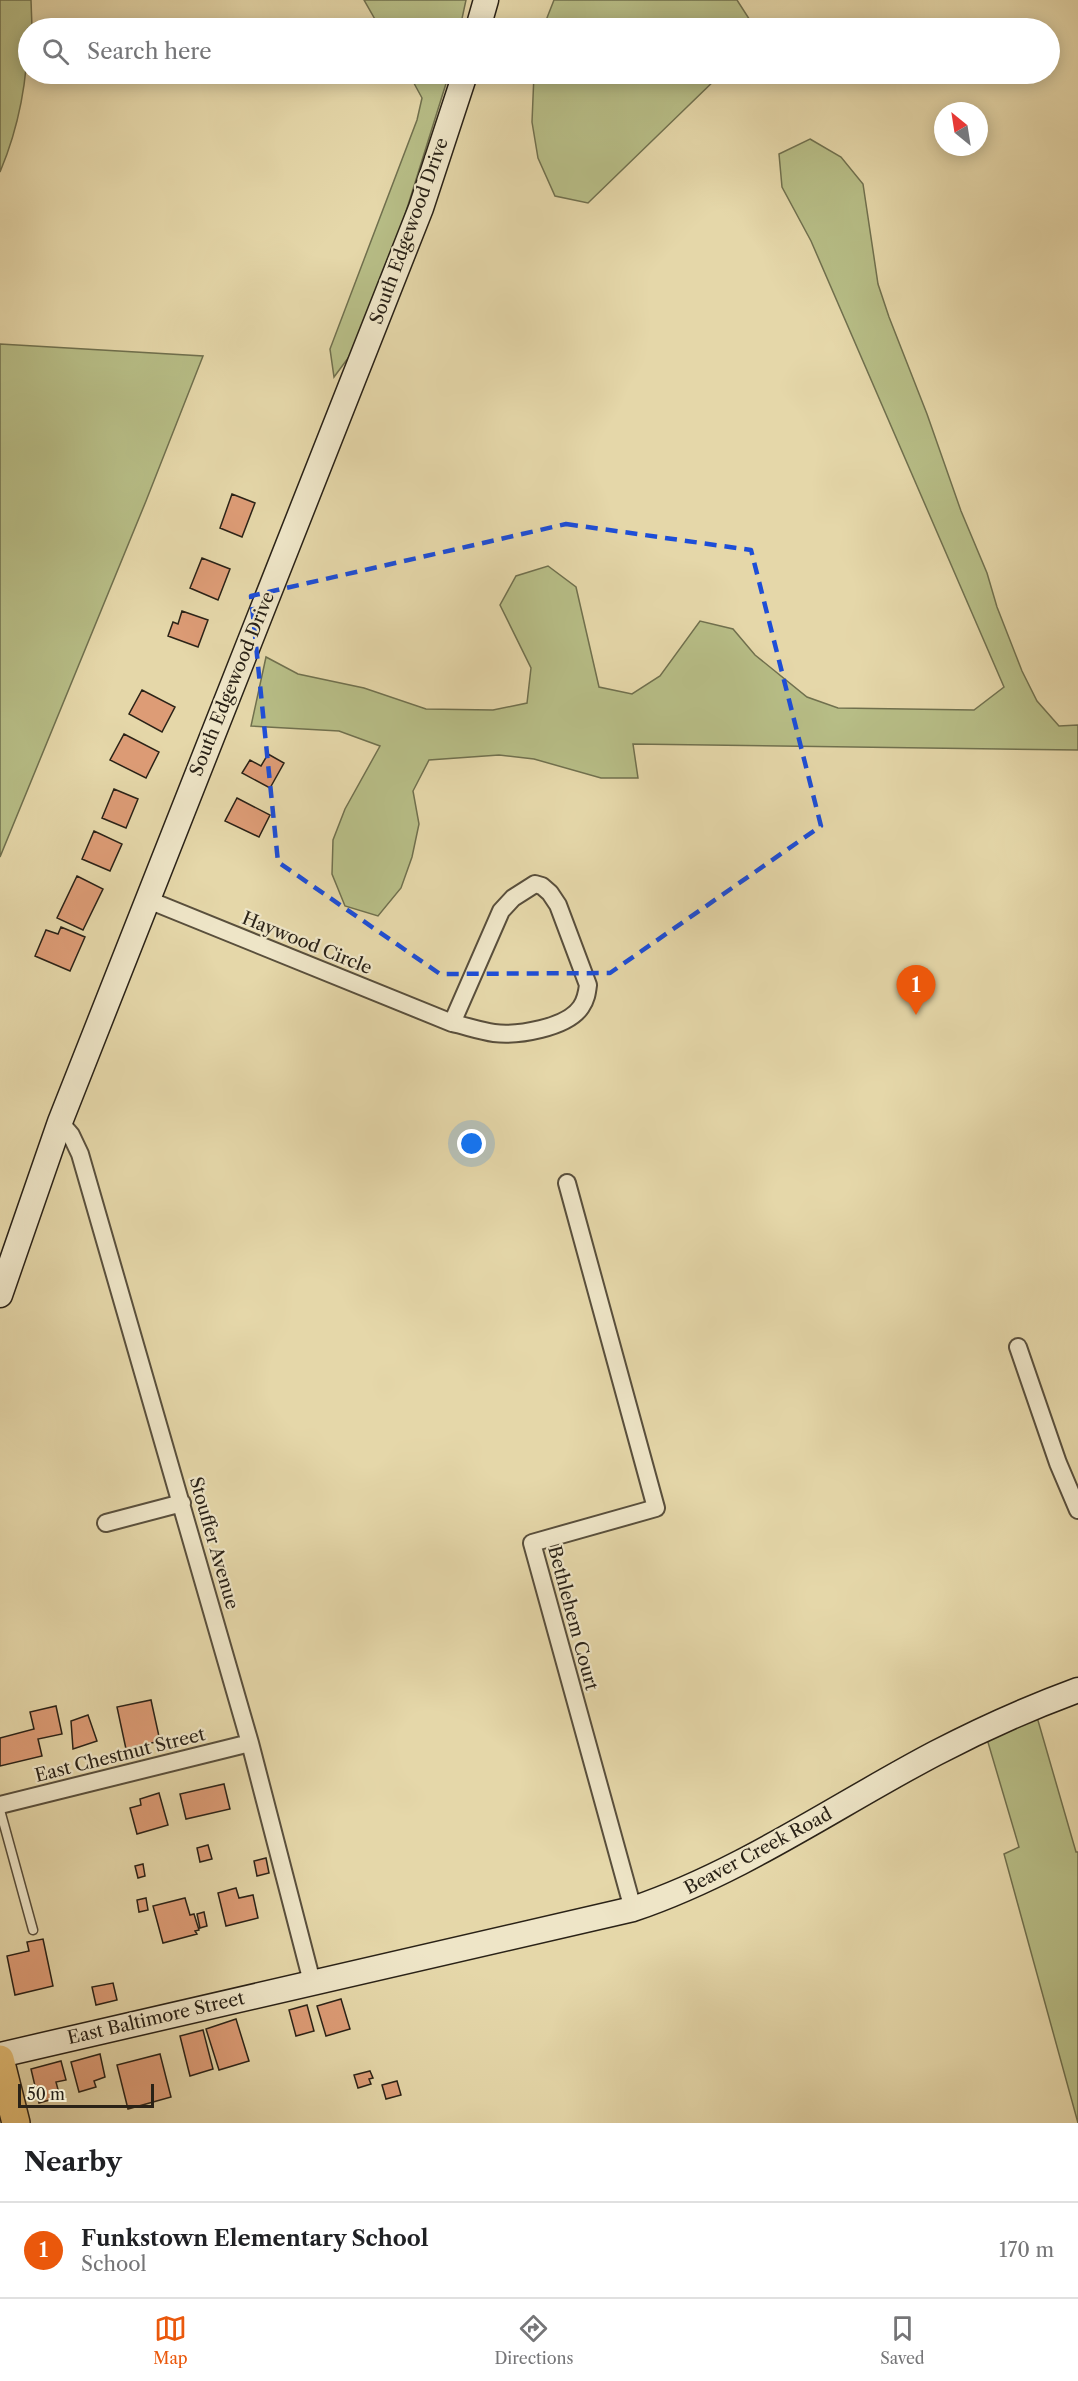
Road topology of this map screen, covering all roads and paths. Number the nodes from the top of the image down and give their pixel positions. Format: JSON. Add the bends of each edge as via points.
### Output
{"nodes":[{"id":1,"x":486,"y":0,"type":"edge"},
{"id":2,"x":481,"y":18,"type":"edge"},
{"id":3,"x":462,"y":84,"type":"edge"},
{"id":4,"x":146,"y":899,"type":"junction"},
{"id":5,"x":452,"y":1023,"type":"junction"},
{"id":6,"x":60,"y":1122,"type":"junction"},
{"id":7,"x":567,"y":1183,"type":"dead end"},
{"id":8,"x":0,"y":1295,"type":"edge"},
{"id":9,"x":1018,"y":1347,"type":"dead end"},
{"id":10,"x":182,"y":1503,"type":"junction"},
{"id":11,"x":1078,"y":1510,"type":"edge"},
{"id":12,"x":106,"y":1523,"type":"dead end"},
{"id":13,"x":1078,"y":1690,"type":"edge"},
{"id":14,"x":250,"y":1743,"type":"junction"},
{"id":15,"x":0,"y":1805,"type":"edge"},
{"id":16,"x":0,"y":1810,"type":"edge"},
{"id":17,"x":633,"y":1909,"type":"junction"},
{"id":18,"x":33,"y":1930,"type":"dead end"},
{"id":19,"x":312,"y":1982,"type":"junction"},
{"id":20,"x":0,"y":2057,"type":"edge"},
{"id":21,"x":16,"y":2123,"type":"edge"}],
"edges":[{"from":1,"to":2,"type":"main road"},
{"from":3,"to":4,"type":"main road","name":"South Edgewood Drive","via":[[421,208]]},
{"from":4,"to":5,"type":"street","name":"Haywood Circle"},
{"from":4,"to":6,"type":"main road","name":"South Edgewood Drive"},
{"from":5,"to":5,"type":"street","name":"Haywood Circle","via":[[501,911],[524,889],[542,885],[558,905],[588,985],[581,1008],[554,1025],[528,1031],[496,1033]]},
{"from":6,"to":8,"type":"main road","name":"South Edgewood Drive"},
{"from":6,"to":10,"type":"street","name":"Stouffer Avenue","via":[[80,1154]]},
{"from":7,"to":17,"type":"street","name":"Bethlehem Court","via":[[657,1508],[532,1543]]},
{"from":9,"to":11,"type":"street"},
{"from":10,"to":12,"type":"street"},
{"from":10,"to":14,"type":"street","name":"Stouffer Avenue"},
{"from":13,"to":17,"type":"main road","name":"Beaver Creek Road","via":[[1006,1718],[936,1754],[720,1875]]},
{"from":14,"to":15,"type":"street","name":"East Chestnut Street"},
{"from":14,"to":19,"type":"street","name":"Stouffer Avenue"},
{"from":16,"to":18,"type":"lane"},
{"from":17,"to":19,"type":"main road","name":"Beaver Creek Road"},
{"from":19,"to":20,"type":"main road","name":"East Baltimore Street"},
{"from":20,"to":21,"type":"main road"}]}
